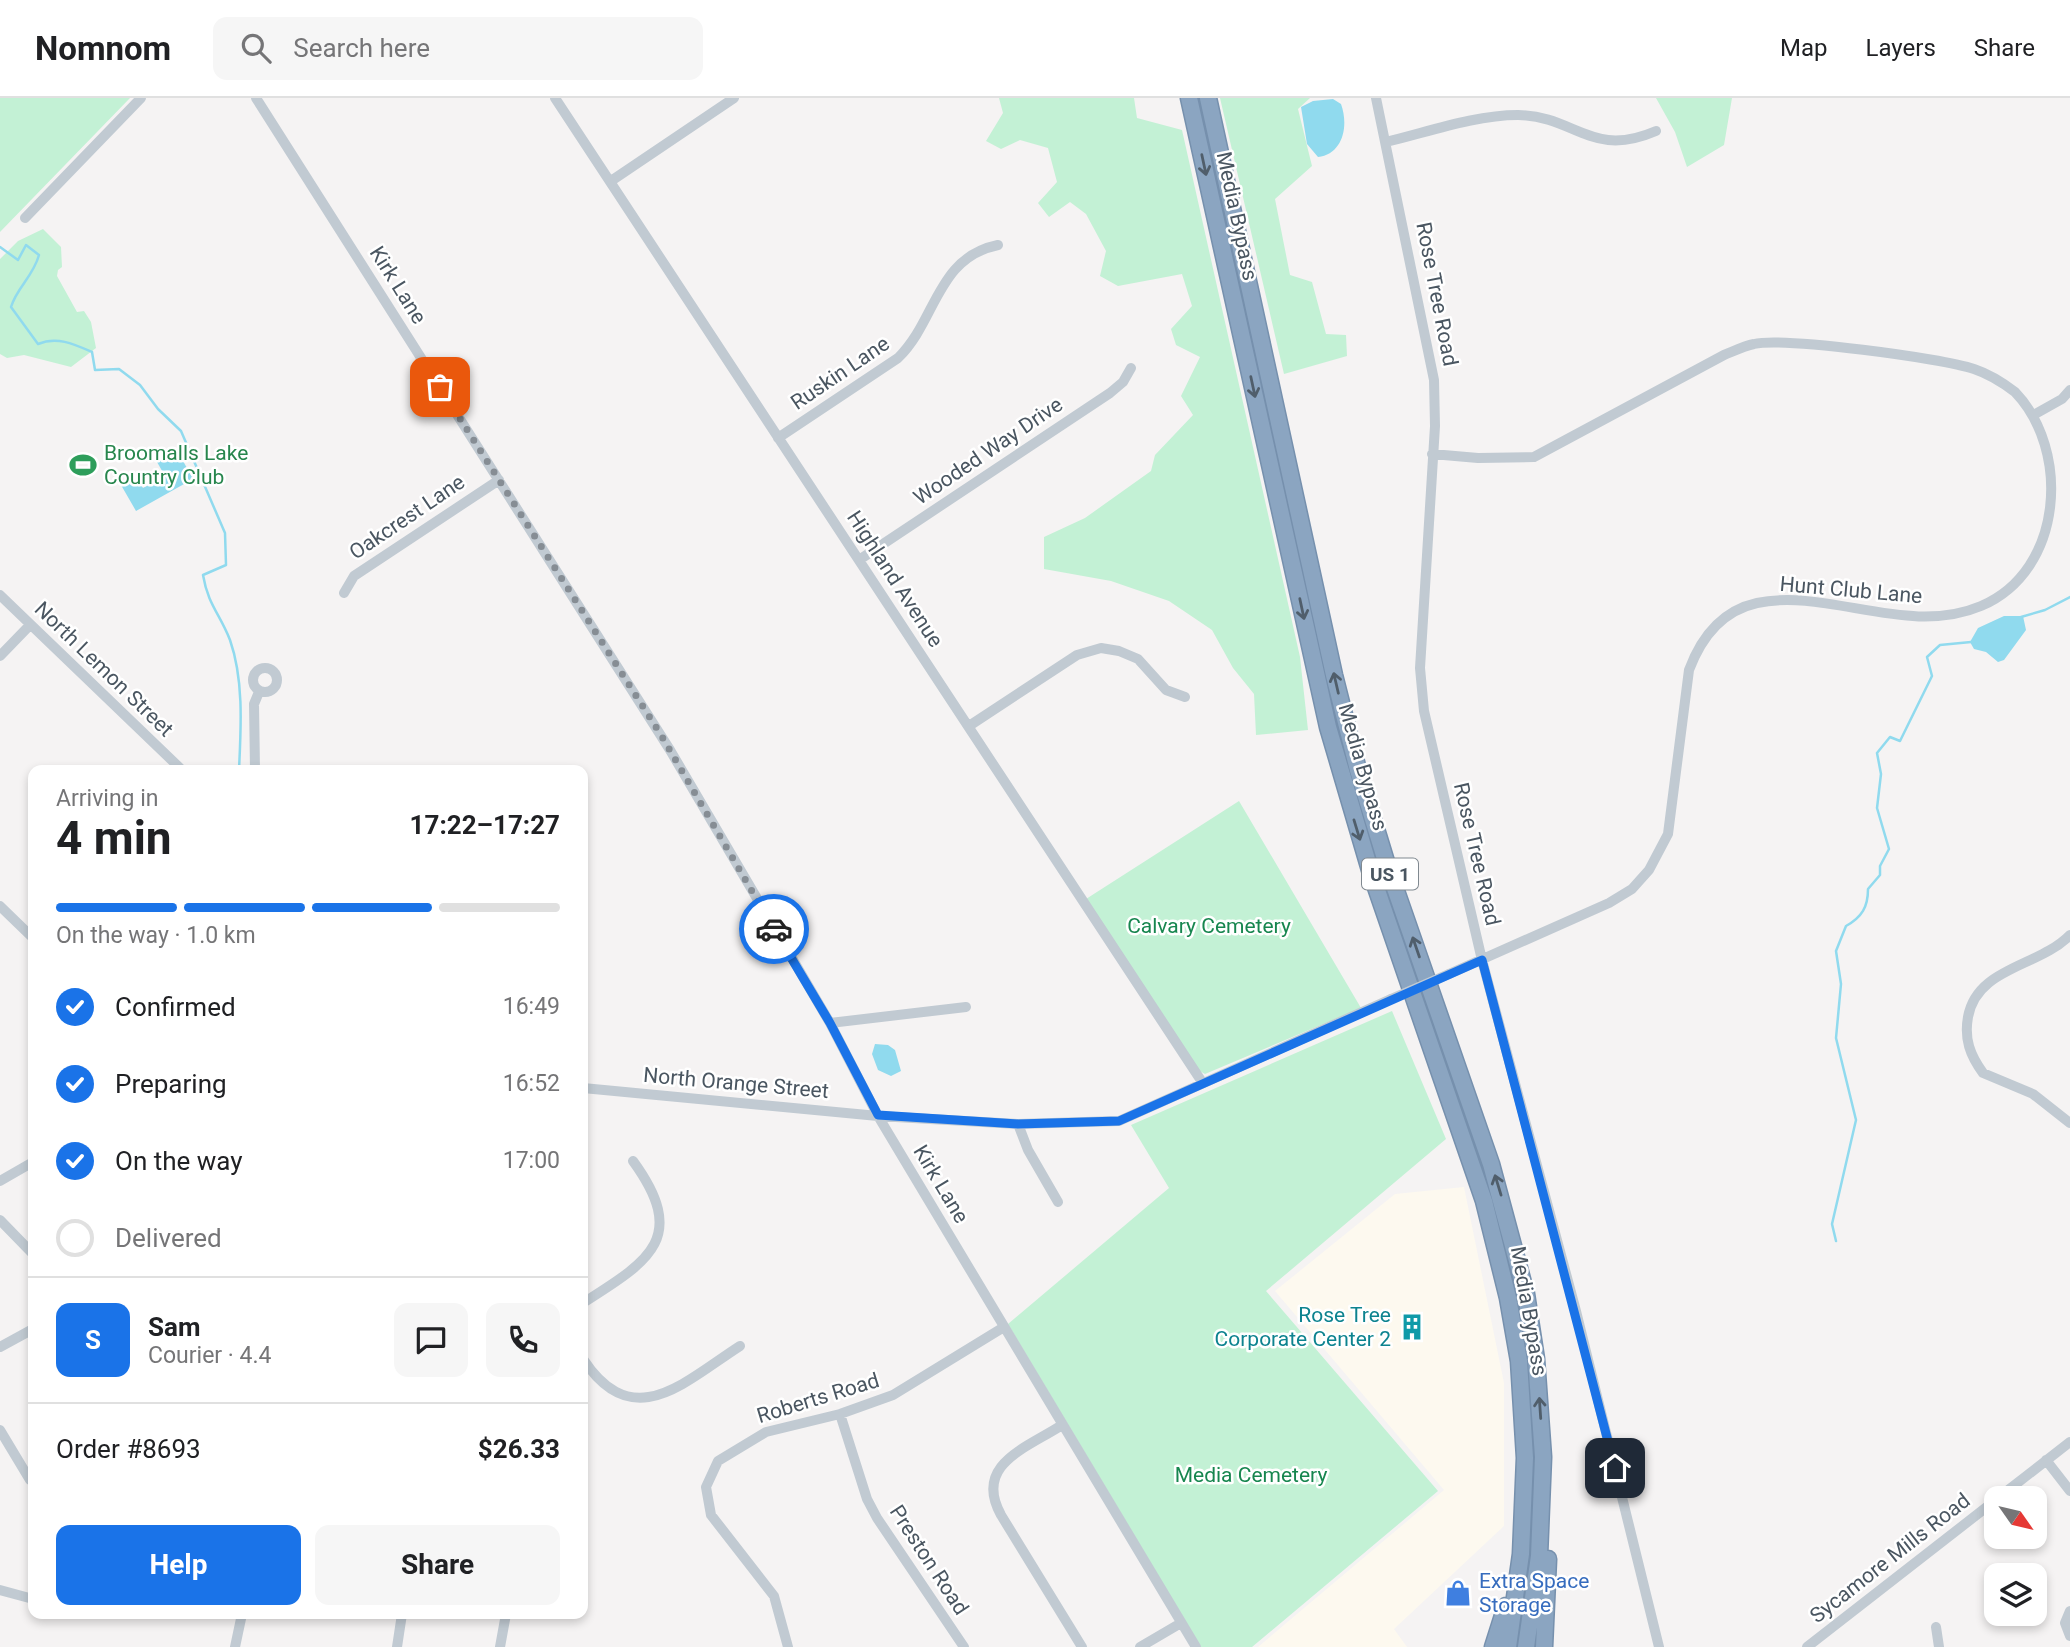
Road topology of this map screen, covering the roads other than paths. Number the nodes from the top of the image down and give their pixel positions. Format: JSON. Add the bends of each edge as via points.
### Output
{"nodes":[{"id":1,"x":141,"y":98,"type":"edge"},
{"id":2,"x":256,"y":98,"type":"edge"},
{"id":3,"x":555,"y":98,"type":"edge"},
{"id":4,"x":734,"y":98,"type":"edge"},
{"id":5,"x":1189,"y":98,"type":"edge"},
{"id":6,"x":1208,"y":98,"type":"edge"},
{"id":7,"x":1376,"y":98,"type":"edge"},
{"id":8,"x":1656,"y":131,"type":"dead end"},
{"id":9,"x":1386,"y":142,"type":"junction"},
{"id":10,"x":611,"y":180,"type":"junction"},
{"id":11,"x":25,"y":218,"type":"dead end"},
{"id":12,"x":998,"y":245,"type":"dead end"},
{"id":13,"x":1131,"y":368,"type":"dead end"},
{"id":14,"x":2070,"y":390,"type":"edge"},
{"id":15,"x":2037,"y":413,"type":"junction"},
{"id":16,"x":778,"y":438,"type":"junction"},
{"id":17,"x":1432,"y":454,"type":"junction"},
{"id":18,"x":499,"y":480,"type":"junction"},
{"id":19,"x":859,"y":560,"type":"junction"},
{"id":20,"x":344,"y":593,"type":"dead end"},
{"id":21,"x":0,"y":595,"type":"edge"},
{"id":22,"x":30,"y":625,"type":"junction"},
{"id":23,"x":0,"y":656,"type":"edge"},
{"id":24,"x":259,"y":692,"type":"dead end"},
{"id":25,"x":1185,"y":697,"type":"dead end"},
{"id":26,"x":969,"y":726,"type":"junction"},
{"id":27,"x":177,"y":765,"type":"edge"},
{"id":28,"x":254,"y":765,"type":"edge"},
{"id":29,"x":0,"y":906,"type":"edge"},
{"id":30,"x":28,"y":933,"type":"edge"},
{"id":31,"x":2070,"y":935,"type":"edge"},
{"id":32,"x":1482,"y":960,"type":"junction"},
{"id":33,"x":966,"y":1007,"type":"dead end"},
{"id":34,"x":830,"y":1023,"type":"junction"},
{"id":35,"x":1202,"y":1082,"type":"junction"},
{"id":36,"x":588,"y":1088,"type":"edge"},
{"id":37,"x":878,"y":1115,"type":"junction"},
{"id":38,"x":2070,"y":1123,"type":"edge"},
{"id":39,"x":1018,"y":1124,"type":"junction"},
{"id":40,"x":633,"y":1161,"type":"dead end"},
{"id":41,"x":28,"y":1165,"type":"edge"},
{"id":42,"x":0,"y":1181,"type":"edge"},
{"id":43,"x":1058,"y":1202,"type":"dead end"},
{"id":44,"x":0,"y":1220,"type":"edge"},
{"id":45,"x":28,"y":1249,"type":"edge"},
{"id":46,"x":588,"y":1300,"type":"edge"},
{"id":47,"x":1004,"y":1327,"type":"junction"},
{"id":48,"x":28,"y":1332,"type":"edge"},
{"id":49,"x":740,"y":1346,"type":"dead end"},
{"id":50,"x":0,"y":1347,"type":"edge"},
{"id":51,"x":588,"y":1367,"type":"edge"},
{"id":52,"x":840,"y":1414,"type":"junction"},
{"id":53,"x":1062,"y":1425,"type":"junction"},
{"id":54,"x":0,"y":1430,"type":"edge"},
{"id":55,"x":2070,"y":1442,"type":"edge"},
{"id":56,"x":1543,"y":1457,"type":"junction"},
{"id":57,"x":2046,"y":1460,"type":"junction"},
{"id":58,"x":28,"y":1477,"type":"edge"},
{"id":59,"x":2012,"y":1486,"type":"edge"},
{"id":60,"x":2070,"y":1491,"type":"edge"},
{"id":61,"x":1984,"y":1508,"type":"edge"},
{"id":62,"x":1523,"y":1522,"type":"junction"},
{"id":63,"x":0,"y":1590,"type":"edge"},
{"id":64,"x":28,"y":1598,"type":"edge"},
{"id":65,"x":2070,"y":1611,"type":"edge"},
{"id":66,"x":241,"y":1619,"type":"edge"},
{"id":67,"x":401,"y":1619,"type":"edge"},
{"id":68,"x":505,"y":1619,"type":"edge"},
{"id":69,"x":1181,"y":1623,"type":"junction"},
{"id":70,"x":1936,"y":1627,"type":"dead end"},
{"id":71,"x":2070,"y":1636,"type":"edge"},
{"id":72,"x":235,"y":1647,"type":"edge"},
{"id":73,"x":397,"y":1647,"type":"edge"},
{"id":74,"x":500,"y":1647,"type":"edge"},
{"id":75,"x":788,"y":1647,"type":"edge"},
{"id":76,"x":964,"y":1647,"type":"edge"},
{"id":77,"x":1082,"y":1647,"type":"edge"},
{"id":78,"x":1140,"y":1647,"type":"edge"},
{"id":79,"x":1196,"y":1647,"type":"edge"},
{"id":80,"x":1493,"y":1647,"type":"edge"},
{"id":81,"x":1508,"y":1647,"type":"edge"},
{"id":82,"x":1526,"y":1647,"type":"edge"},
{"id":83,"x":1544,"y":1647,"type":"edge"},
{"id":84,"x":1659,"y":1647,"type":"edge"},
{"id":85,"x":1807,"y":1647,"type":"edge"},
{"id":86,"x":1939,"y":1647,"type":"edge"}],
"edges":[{"from":1,"to":11,"type":"street"},
{"from":2,"to":18,"type":"street","name":"Kirk Lane"},
{"from":3,"to":10,"type":"street","name":"Highland Avenue"},
{"from":4,"to":10,"type":"street"},
{"from":5,"to":62,"type":"highway","name":"Media Bypass","number":"US 1","one_way":true,"via":[[1338,763],[1378,894],[1475,1170],[1502,1266],[1521,1392]]},
{"from":56,"to":6,"type":"highway","name":"Media Bypass","number":"US 1","one_way":true,"via":[[1536,1359],[1519,1262],[1491,1164],[1387,865],[1355,758]]},
{"from":7,"to":9,"type":"street","name":"Rose Tree Road"},
{"from":8,"to":9,"type":"street","via":[[1627,142],[1607,142],[1539,117],[1516,115]]},
{"from":9,"to":17,"type":"street","name":"Rose Tree Road","via":[[1434,380]]},
{"from":10,"to":16,"type":"street","name":"Highland Avenue"},
{"from":12,"to":16,"type":"street","name":"Ruskin Lane","via":[[965,258],[910,347],[898,358]]},
{"from":13,"to":19,"type":"street","name":"Wooded Way Drive","via":[[1110,393]]},
{"from":14,"to":15,"type":"street"},
{"from":15,"to":17,"type":"street","name":"Hunt Club Lane","via":[[1996,378],[1972,368],[1863,351],[1755,343],[1724,355],[1534,457]]},
{"from":15,"to":32,"type":"street","name":"Hunt Club Lane","via":[[2048,434],[2060,486],[2057,515],[2049,540],[2010,588],[1958,614],[1926,617],[1783,600],[1737,609],[1714,625],[1698,646],[1689,670],[1668,834],[1649,870],[1632,889],[1609,903]]},
{"from":16,"to":19,"type":"street","name":"Highland Avenue"},
{"from":17,"to":32,"type":"street","name":"Rose Tree Road","via":[[1420,682]]},
{"from":18,"to":20,"type":"street","name":"Oakcrest Lane","via":[[354,576]]},
{"from":18,"to":34,"type":"street","name":"Kirk Lane","via":[[665,742]]},
{"from":19,"to":26,"type":"street","name":"Highland Avenue"},
{"from":21,"to":22,"type":"street","name":"North Lemon Street"},
{"from":22,"to":23,"type":"street"},
{"from":22,"to":27,"type":"street","name":"North Lemon Street"},
{"from":24,"to":28,"type":"street","via":[[254,704]]},
{"from":25,"to":26,"type":"street","via":[[1166,690],[1138,659],[1101,648],[1077,655]]},
{"from":26,"to":35,"type":"street","name":"Highland Avenue"},
{"from":29,"to":30,"type":"street"},
{"from":31,"to":38,"type":"street","via":[[1992,979],[1978,993],[1970,1007],[1966,1040],[1983,1073],[2033,1094]]},
{"from":32,"to":35,"type":"street","name":"North Orange Street","bridge":true},
{"from":32,"to":84,"type":"street","name":"Rose Tree Road"},
{"from":33,"to":34,"type":"street"},
{"from":34,"to":37,"type":"street","name":"Kirk Lane"},
{"from":35,"to":39,"type":"street","name":"North Orange Street","via":[[1119,1121]]},
{"from":36,"to":37,"type":"street","name":"North Orange Street"},
{"from":37,"to":39,"type":"street","name":"North Orange Street"},
{"from":37,"to":47,"type":"street","name":"Kirk Lane"},
{"from":39,"to":43,"type":"street"},
{"from":40,"to":46,"type":"street","via":[[658,1203],[657,1239],[634,1271]]},
{"from":41,"to":42,"type":"street"},
{"from":44,"to":45,"type":"street"},
{"from":47,"to":52,"type":"street","name":"Roberts Road","via":[[910,1387]]},
{"from":47,"to":53,"type":"street","name":"Kirk Lane"},
{"from":48,"to":50,"type":"street"},
{"from":49,"to":51,"type":"street","via":[[665,1394],[647,1398],[608,1389]]},
{"from":52,"to":75,"type":"street","name":"Roberts Road","via":[[752,1439],[718,1461],[706,1487],[711,1515],[774,1596]]},
{"from":52,"to":76,"type":"street","name":"Preston Road","via":[[877,1518]]},
{"from":53,"to":69,"type":"street","name":"Kirk Lane"},
{"from":53,"to":77,"type":"street","via":[[1008,1458],[997,1470],[992,1486],[1001,1515]]},
{"from":54,"to":58,"type":"street"},
{"from":55,"to":57,"type":"street","name":"Sycamore Mills Road"},
{"from":56,"to":82,"type":"highway","name":"Media Bypass","number":"US 1","via":[[1539,1556]]},
{"from":56,"to":83,"type":"highway","via":[[1548,1568]]},
{"from":57,"to":59,"type":"street","name":"Sycamore Mills Road"},
{"from":57,"to":60,"type":"street"},
{"from":61,"to":85,"type":"street","name":"Sycamore Mills Road"},
{"from":62,"to":80,"type":"highway"},
{"from":62,"to":81,"type":"highway","name":"Media Bypass","number":"US 1"},
{"from":63,"to":64,"type":"street"},
{"from":65,"to":71,"type":"street","via":[[2064,1623]]},
{"from":66,"to":72,"type":"street"},
{"from":67,"to":73,"type":"street"},
{"from":68,"to":74,"type":"street"},
{"from":69,"to":78,"type":"street"},
{"from":69,"to":79,"type":"street","name":"Kirk Lane"},
{"from":70,"to":86,"type":"street"}]}
